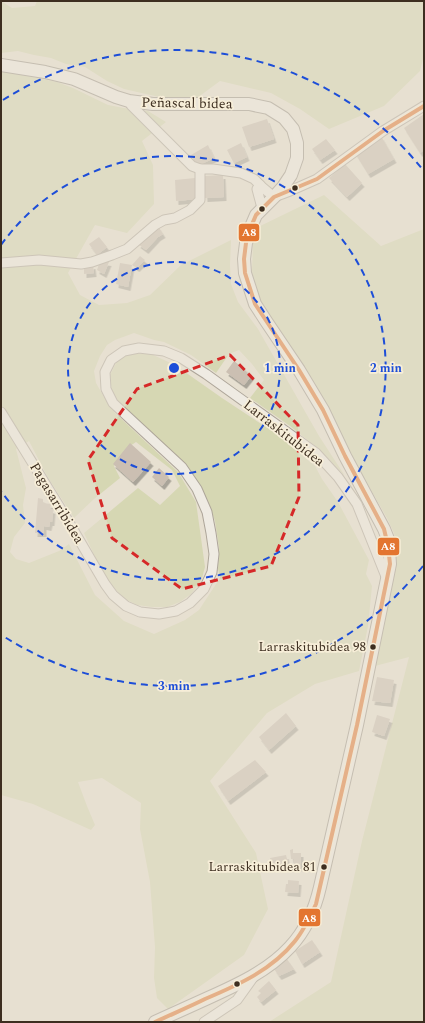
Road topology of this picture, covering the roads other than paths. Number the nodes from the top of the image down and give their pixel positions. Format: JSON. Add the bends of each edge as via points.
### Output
{"nodes":[{"id":1,"x":1,"y":65,"type":"edge"},
{"id":2,"x":129,"y":101,"type":"junction"},
{"id":3,"x":424,"y":106,"type":"edge"},
{"id":4,"x":200,"y":169,"type":"junction"},
{"id":5,"x":260,"y":186,"type":"junction"},
{"id":6,"x":274,"y":197,"type":"junction"},
{"id":7,"x":262,"y":208,"type":"junction"},
{"id":8,"x":1,"y":262,"type":"edge"},
{"id":9,"x":1,"y":412,"type":"edge"},
{"id":10,"x":387,"y":580,"type":"junction"},
{"id":11,"x":113,"y":595,"type":"joint"},
{"id":12,"x":256,"y":974,"type":"junction"},
{"id":13,"x":155,"y":1022,"type":"edge"},
{"id":14,"x":204,"y":1022,"type":"edge"}],
"edges":[{"from":1,"to":2,"type":"street","name":"Peñascal bidea","via":[[74,79]]},
{"from":2,"to":4,"type":"street","via":[[192,166]]},
{"from":2,"to":6,"type":"street","name":"Peñascal bidea","via":[[153,104],[249,104],[268,108],[284,118],[293,129],[297,142],[297,158],[291,175]]},
{"from":3,"to":6,"type":"street","via":[[383,131],[317,179]]},
{"from":4,"to":5,"type":"street","via":[[241,173],[254,179]]},
{"from":4,"to":8,"type":"street","via":[[200,200],[190,210],[155,225],[127,249],[81,264],[39,260]]},
{"from":5,"to":6,"type":"street"},
{"from":5,"to":7,"type":"street","via":[[257,189]]},
{"from":6,"to":7,"type":"street","name":"Peñascal bidea"},
{"from":7,"to":10,"type":"street","name":"Peñascal bidea","via":[[256,215],[246,243],[244,259],[249,288],[255,304],[323,410],[384,529],[388,539],[390,564]]},
{"from":9,"to":11,"type":"street","name":"Pagasarribidea"},
{"from":10,"to":11,"type":"street","name":"Larraskitubidea","via":[[357,504],[338,477],[316,453],[182,358],[164,351],[139,348],[124,351],[111,360],[105,372],[106,389],[113,403],[182,467],[197,489],[207,512],[214,554],[212,572],[204,589],[190,603],[176,610],[159,614],[140,612],[126,606]]},
{"from":10,"to":12,"type":"street","via":[[316,904],[291,946]]},
{"from":12,"to":13,"type":"street"},
{"from":12,"to":14,"type":"street","via":[[237,1000]]}]}
